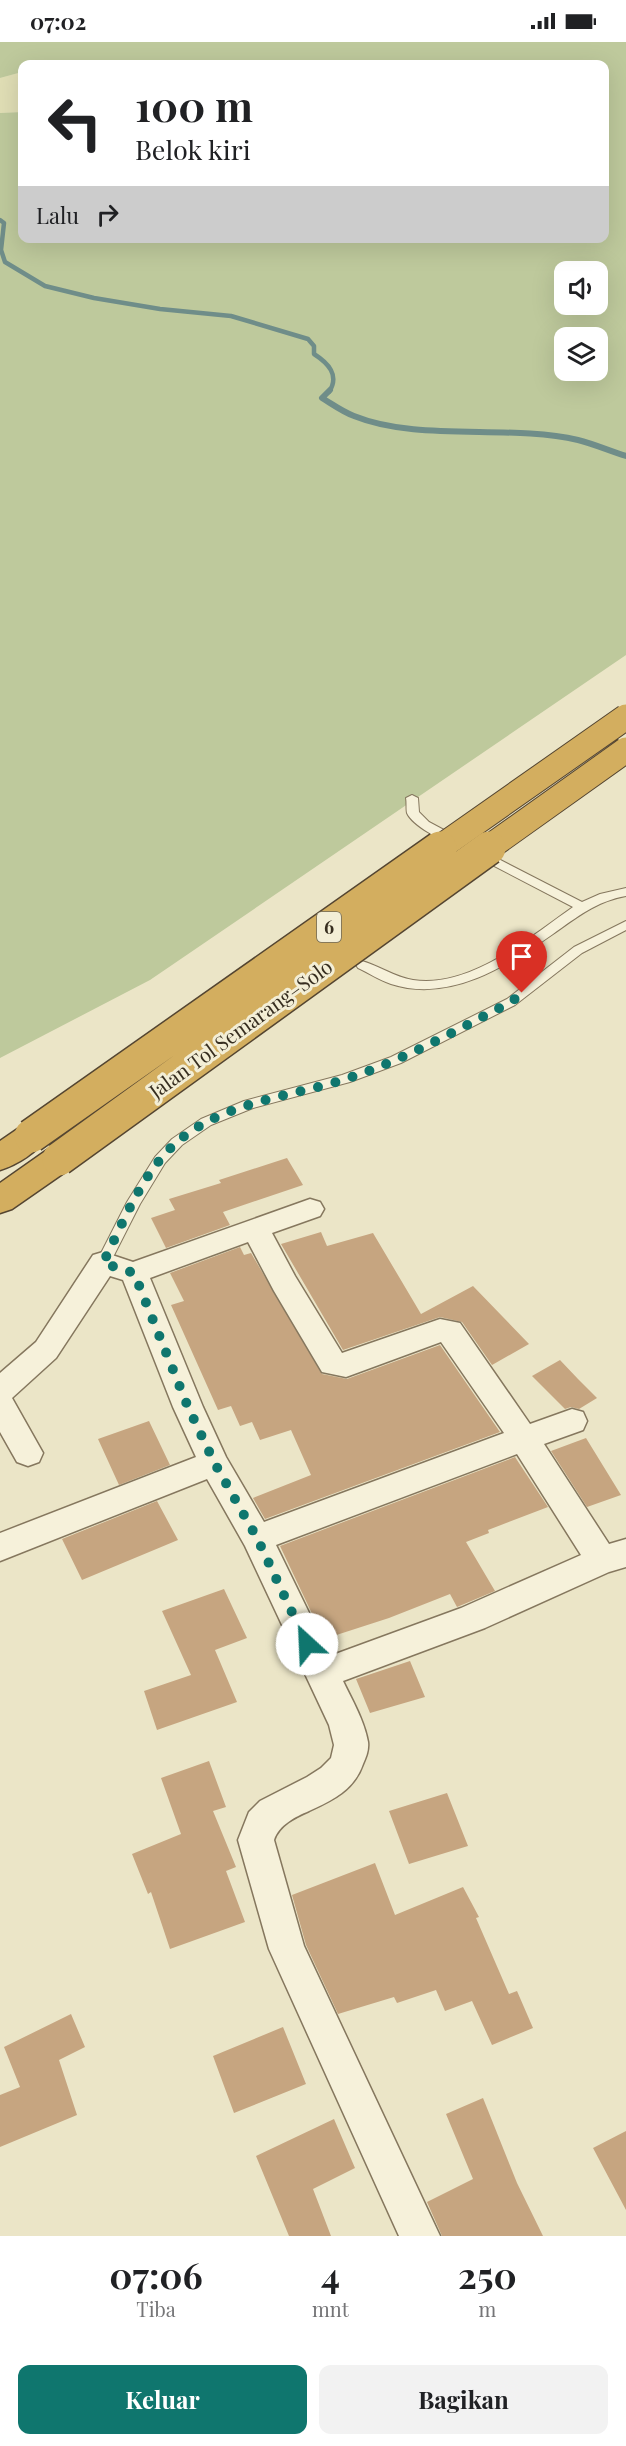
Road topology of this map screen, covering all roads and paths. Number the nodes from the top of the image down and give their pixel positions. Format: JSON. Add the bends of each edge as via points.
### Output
{"nodes":[{"id":1,"x":626,"y":717,"type":"edge"},
{"id":2,"x":626,"y":750,"type":"edge"},
{"id":3,"x":412,"y":798,"type":"dead end"},
{"id":4,"x":626,"y":892,"type":"edge"},
{"id":5,"x":580,"y":906,"type":"junction"},
{"id":6,"x":626,"y":925,"type":"edge"},
{"id":7,"x":362,"y":965,"type":"dead end"},
{"id":8,"x":0,"y":1158,"type":"edge"},
{"id":9,"x":0,"y":1200,"type":"edge"},
{"id":10,"x":310,"y":1209,"type":"dead end"},
{"id":11,"x":255,"y":1228,"type":"junction"},
{"id":12,"x":119,"y":1268,"type":"junction"},
{"id":13,"x":0,"y":1391,"type":"edge"},
{"id":14,"x":0,"y":1405,"type":"edge"},
{"id":15,"x":572,"y":1421,"type":"dead end"},
{"id":16,"x":524,"y":1438,"type":"junction"},
{"id":17,"x":28,"y":1452,"type":"dead end"},
{"id":18,"x":214,"y":1462,"type":"junction"},
{"id":19,"x":257,"y":1538,"type":"junction"},
{"id":20,"x":0,"y":1547,"type":"edge"},
{"id":21,"x":614,"y":1557,"type":"edge"},
{"id":22,"x":322,"y":1674,"type":"junction"},
{"id":23,"x":420,"y":2236,"type":"edge"}],
"edges":[{"from":1,"to":8,"type":"highway","name":"Jalan Tol Semarang–Solo","number":"6","bridge":true},
{"from":2,"to":9,"type":"highway","name":"Jalan Tol Semarang–Solo","number":"6","bridge":true},
{"from":3,"to":5,"type":"lane","via":[[413,813],[425,825]]},
{"from":4,"to":5,"type":"lane","via":[[609,894]]},
{"from":5,"to":7,"type":"lane","via":[[498,965],[474,976],[425,986],[396,981]]},
{"from":6,"to":12,"type":"lane","via":[[578,950],[511,1002],[396,1060],[345,1079],[249,1104],[206,1122],[177,1142],[160,1160],[134,1202]]},
{"from":10,"to":11,"type":"street"},
{"from":11,"to":12,"type":"street"},
{"from":11,"to":16,"type":"street","via":[[333,1364],[346,1365],[446,1330],[460,1343]]},
{"from":12,"to":13,"type":"street","via":[[46,1350]]},
{"from":12,"to":18,"type":"street"},
{"from":14,"to":17,"type":"street"},
{"from":15,"to":16,"type":"street"},
{"from":16,"to":19,"type":"street"},
{"from":16,"to":21,"type":"street"},
{"from":18,"to":19,"type":"street"},
{"from":18,"to":20,"type":"street"},
{"from":19,"to":22,"type":"street"},
{"from":21,"to":22,"type":"street","via":[[473,1618]]},
{"from":22,"to":23,"type":"street","via":[[346,1724],[352,1749],[347,1764],[329,1784],[266,1816],[256,1840],[287,1948]]}]}
